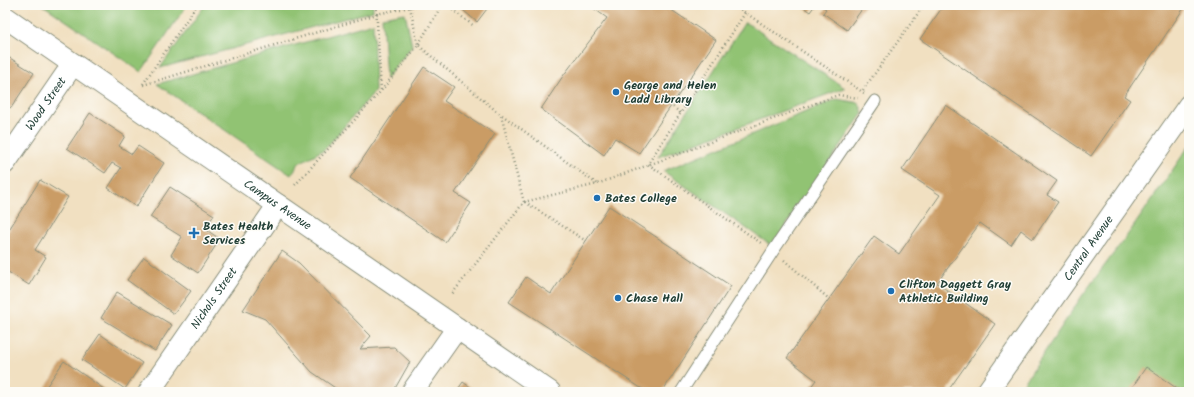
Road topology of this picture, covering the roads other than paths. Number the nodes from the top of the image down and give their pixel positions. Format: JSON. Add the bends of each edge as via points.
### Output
{"nodes":[{"id":1,"x":5,"y":17,"type":"edge"},
{"id":2,"x":73,"y":64,"type":"junction"},
{"id":3,"x":875,"y":100,"type":"road end"},
{"id":4,"x":1189,"y":105,"type":"edge"},
{"id":5,"x":5,"y":163,"type":"edge"},
{"id":6,"x":278,"y":205,"type":"junction"},
{"id":7,"x":457,"y":328,"type":"junction"},
{"id":8,"x":149,"y":392,"type":"edge"},
{"id":9,"x":412,"y":392,"type":"edge"},
{"id":10,"x":550,"y":392,"type":"edge"},
{"id":11,"x":681,"y":392,"type":"edge"},
{"id":12,"x":987,"y":392,"type":"edge"}],
"edges":[{"from":1,"to":2,"type":"street","name":"Campus Avenue"},
{"from":2,"to":5,"type":"street","name":"Wood Street"},
{"from":2,"to":6,"type":"street","name":"Campus Avenue"},
{"from":3,"to":11,"type":"lane","via":[[772,251]]},
{"from":4,"to":12,"type":"street","name":"Central Avenue"},
{"from":6,"to":7,"type":"street","name":"Campus Avenue"},
{"from":6,"to":8,"type":"street","name":"Nichols Street"},
{"from":7,"to":9,"type":"street"},
{"from":7,"to":10,"type":"street","name":"Campus Avenue"}]}
